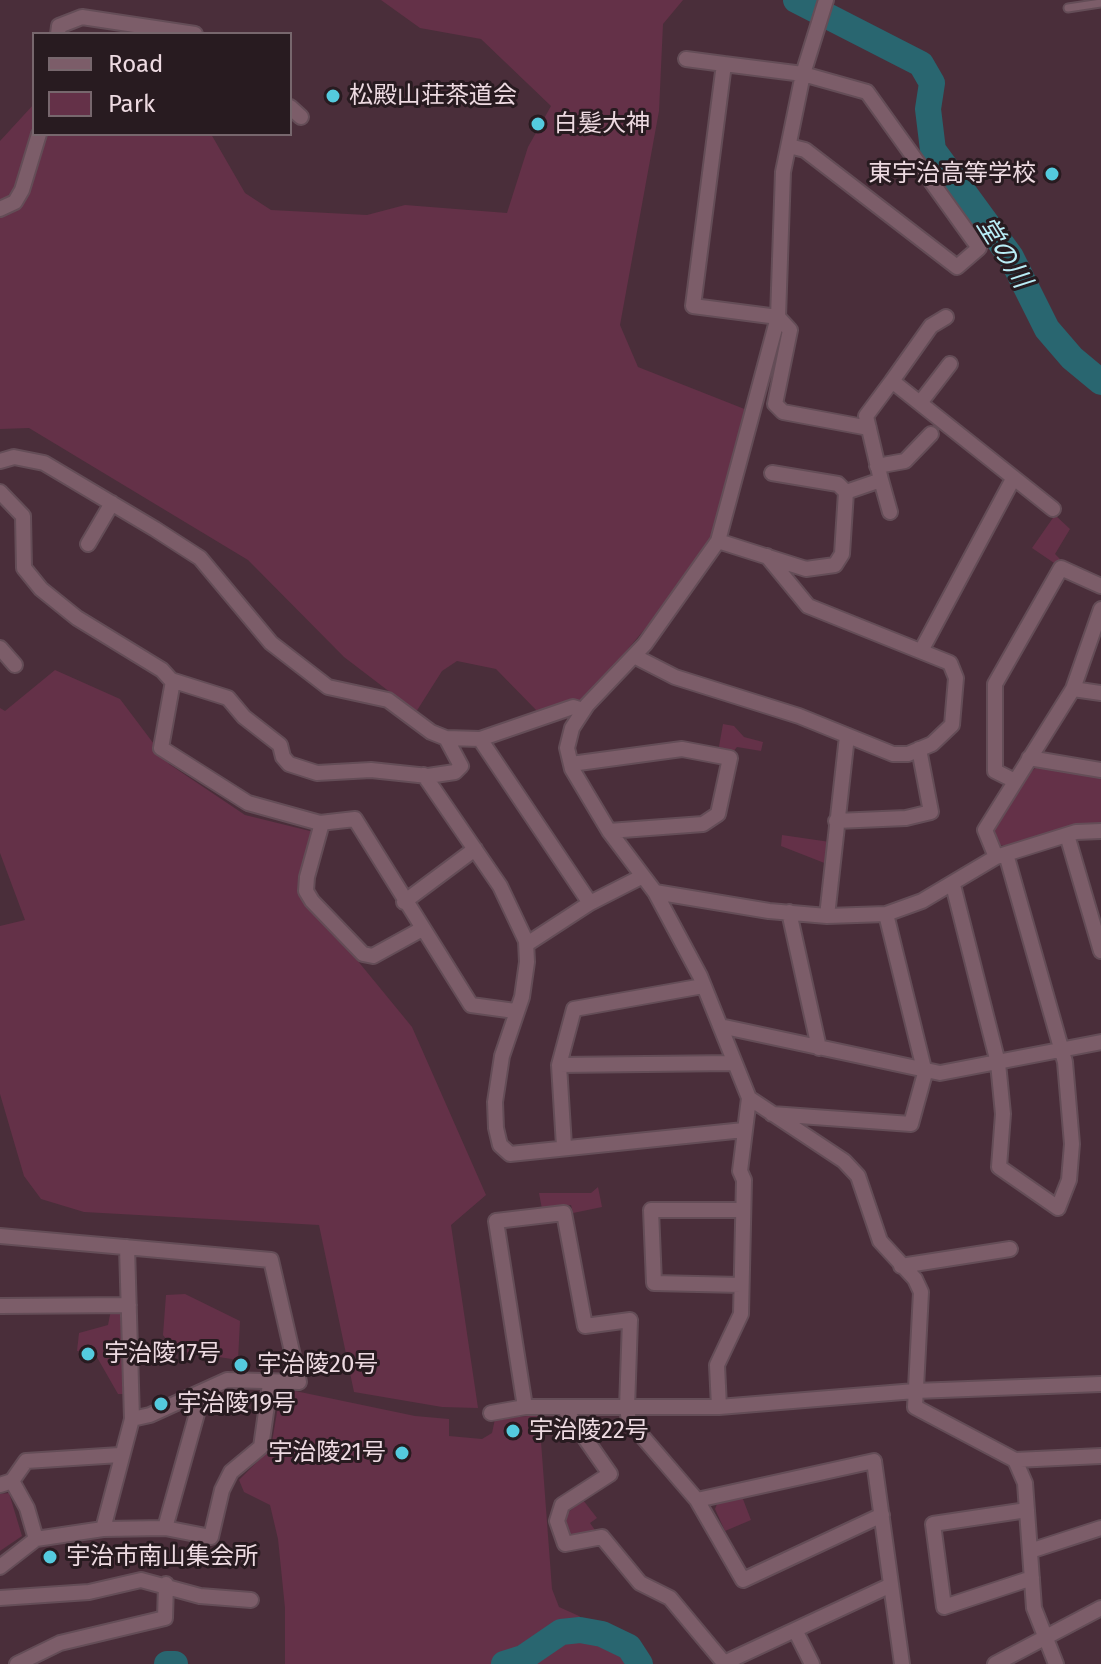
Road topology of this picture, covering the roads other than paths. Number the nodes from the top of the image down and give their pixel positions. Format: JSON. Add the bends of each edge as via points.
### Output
{"nodes":[{"id":1,"x":1101,"y":3,"type":"edge"},
{"id":2,"x":1068,"y":8,"type":"dead end"},
{"id":3,"x":823,"y":10,"type":"edge"},
{"id":4,"x":58,"y":32,"type":"edge"},
{"id":5,"x":182,"y":32,"type":"edge"},
{"id":6,"x":686,"y":59,"type":"dead end"},
{"id":7,"x":724,"y":64,"type":"junction"},
{"id":8,"x":803,"y":74,"type":"junction"},
{"id":9,"x":38,"y":136,"type":"edge"},
{"id":10,"x":789,"y":146,"type":"junction"},
{"id":11,"x":0,"y":209,"type":"edge"},
{"id":12,"x":778,"y":317,"type":"junction"},
{"id":13,"x":946,"y":317,"type":"dead end"},
{"id":14,"x":950,"y":364,"type":"dead end"},
{"id":15,"x":892,"y":381,"type":"junction"},
{"id":16,"x":920,"y":403,"type":"junction"},
{"id":17,"x":869,"y":428,"type":"junction"},
{"id":18,"x":931,"y":434,"type":"dead end"},
{"id":19,"x":0,"y":461,"type":"edge"},
{"id":20,"x":772,"y":473,"type":"dead end"},
{"id":21,"x":879,"y":473,"type":"junction"},
{"id":22,"x":1013,"y":479,"type":"junction"},
{"id":23,"x":0,"y":492,"type":"edge"},
{"id":24,"x":846,"y":492,"type":"junction"},
{"id":25,"x":112,"y":503,"type":"junction"},
{"id":26,"x":1053,"y":509,"type":"dead end"},
{"id":27,"x":890,"y":512,"type":"dead end"},
{"id":28,"x":718,"y":541,"type":"junction"},
{"id":29,"x":88,"y":544,"type":"dead end"},
{"id":30,"x":767,"y":556,"type":"junction"},
{"id":31,"x":1101,"y":586,"type":"edge"},
{"id":32,"x":1100,"y":615,"type":"edge"},
{"id":33,"x":0,"y":648,"type":"edge"},
{"id":34,"x":921,"y":651,"type":"junction"},
{"id":35,"x":634,"y":656,"type":"junction"},
{"id":36,"x":15,"y":665,"type":"dead end"},
{"id":37,"x":173,"y":681,"type":"junction"},
{"id":38,"x":1073,"y":689,"type":"junction"},
{"id":39,"x":1101,"y":693,"type":"edge"},
{"id":40,"x":583,"y":710,"type":"junction"},
{"id":41,"x":847,"y":736,"type":"junction"},
{"id":42,"x":446,"y":738,"type":"junction"},
{"id":43,"x":480,"y":739,"type":"junction"},
{"id":44,"x":919,"y":749,"type":"junction"},
{"id":45,"x":1029,"y":758,"type":"junction"},
{"id":46,"x":571,"y":764,"type":"junction"},
{"id":47,"x":1101,"y":770,"type":"edge"},
{"id":48,"x":424,"y":775,"type":"junction"},
{"id":49,"x":1015,"y":781,"type":"junction"},
{"id":50,"x":836,"y":821,"type":"junction"},
{"id":51,"x":322,"y":823,"type":"junction"},
{"id":52,"x":609,"y":831,"type":"junction"},
{"id":53,"x":1101,"y":831,"type":"edge"},
{"id":54,"x":1067,"y":835,"type":"junction"},
{"id":55,"x":475,"y":849,"type":"junction"},
{"id":56,"x":1001,"y":856,"type":"junction"},
{"id":57,"x":643,"y":876,"type":"junction"},
{"id":58,"x":953,"y":885,"type":"junction"},
{"id":59,"x":655,"y":892,"type":"junction"},
{"id":60,"x":404,"y":902,"type":"junction"},
{"id":61,"x":590,"y":903,"type":"junction"},
{"id":62,"x":789,"y":912,"type":"junction"},
{"id":63,"x":886,"y":914,"type":"junction"},
{"id":64,"x":827,"y":916,"type":"junction"},
{"id":65,"x":422,"y":929,"type":"junction"},
{"id":66,"x":527,"y":944,"type":"junction"},
{"id":67,"x":1101,"y":951,"type":"edge"},
{"id":68,"x":703,"y":986,"type":"junction"},
{"id":69,"x":515,"y":1011,"type":"junction"},
{"id":70,"x":720,"y":1026,"type":"junction"},
{"id":71,"x":1101,"y":1042,"type":"edge"},
{"id":72,"x":819,"y":1048,"type":"junction"},
{"id":73,"x":1061,"y":1051,"type":"junction"},
{"id":74,"x":733,"y":1063,"type":"junction"},
{"id":75,"x":998,"y":1063,"type":"junction"},
{"id":76,"x":559,"y":1065,"type":"junction"},
{"id":77,"x":925,"y":1073,"type":"junction"},
{"id":78,"x":749,"y":1098,"type":"junction"},
{"id":79,"x":772,"y":1114,"type":"junction"},
{"id":80,"x":744,"y":1130,"type":"junction"},
{"id":81,"x":564,"y":1146,"type":"junction"},
{"id":82,"x":743,"y":1210,"type":"junction"},
{"id":83,"x":0,"y":1236,"type":"edge"},
{"id":84,"x":127,"y":1247,"type":"junction"},
{"id":85,"x":1010,"y":1249,"type":"dead end"},
{"id":86,"x":901,"y":1266,"type":"junction"},
{"id":87,"x":741,"y":1285,"type":"junction"},
{"id":88,"x":129,"y":1305,"type":"junction"},
{"id":89,"x":0,"y":1306,"type":"edge"},
{"id":90,"x":270,"y":1384,"type":"junction"},
{"id":91,"x":1101,"y":1384,"type":"edge"},
{"id":92,"x":915,"y":1391,"type":"junction"},
{"id":93,"x":203,"y":1392,"type":"junction"},
{"id":94,"x":525,"y":1407,"type":"junction"},
{"id":95,"x":719,"y":1407,"type":"junction"},
{"id":96,"x":564,"y":1408,"type":"junction"},
{"id":97,"x":627,"y":1408,"type":"junction"},
{"id":98,"x":491,"y":1413,"type":"dead end"},
{"id":99,"x":132,"y":1419,"type":"junction"},
{"id":100,"x":120,"y":1455,"type":"junction"},
{"id":101,"x":1101,"y":1456,"type":"edge"},
{"id":102,"x":1015,"y":1460,"type":"junction"},
{"id":103,"x":6,"y":1483,"type":"edge"},
{"id":104,"x":697,"y":1500,"type":"junction"},
{"id":105,"x":1027,"y":1510,"type":"junction"},
{"id":106,"x":882,"y":1515,"type":"junction"},
{"id":107,"x":165,"y":1528,"type":"junction"},
{"id":108,"x":1101,"y":1528,"type":"edge"},
{"id":109,"x":103,"y":1529,"type":"junction"},
{"id":110,"x":36,"y":1539,"type":"junction"},
{"id":111,"x":1030,"y":1551,"type":"junction"},
{"id":112,"x":0,"y":1567,"type":"edge"},
{"id":113,"x":1032,"y":1578,"type":"junction"},
{"id":114,"x":166,"y":1584,"type":"junction"},
{"id":115,"x":891,"y":1585,"type":"junction"},
{"id":116,"x":0,"y":1598,"type":"edge"},
{"id":117,"x":251,"y":1600,"type":"dead end"},
{"id":118,"x":1101,"y":1608,"type":"edge"},
{"id":119,"x":795,"y":1630,"type":"junction"},
{"id":120,"x":1043,"y":1635,"type":"junction"},
{"id":121,"x":725,"y":1663,"type":"edge"},
{"id":122,"x":17,"y":1664,"type":"edge"},
{"id":123,"x":812,"y":1664,"type":"edge"},
{"id":124,"x":902,"y":1664,"type":"edge"},
{"id":125,"x":995,"y":1664,"type":"edge"},
{"id":126,"x":1056,"y":1664,"type":"edge"}],
"edges":[{"from":1,"to":2,"type":"lane"},
{"from":3,"to":8,"type":"street"},
{"from":4,"to":5,"type":"street","via":[[59,26],[82,17]]},
{"from":6,"to":7,"type":"street"},
{"from":7,"to":8,"type":"street"},
{"from":7,"to":12,"type":"street","via":[[693,306]]},
{"from":8,"to":10,"type":"street"},
{"from":8,"to":10,"type":"street","via":[[867,92],[979,248],[957,267],[805,150]]},
{"from":9,"to":11,"type":"street","via":[[22,190],[15,202]]},
{"from":10,"to":12,"type":"street","via":[[783,172]]},
{"from":12,"to":17,"type":"street","via":[[790,330],[775,404],[783,412]]},
{"from":12,"to":28,"type":"street"},
{"from":13,"to":15,"type":"street","via":[[931,326]]},
{"from":14,"to":16,"type":"street"},
{"from":15,"to":16,"type":"street"},
{"from":15,"to":17,"type":"street","via":[[866,416]]},
{"from":16,"to":22,"type":"street"},
{"from":17,"to":21,"type":"street"},
{"from":18,"to":21,"type":"street","via":[[905,461]]},
{"from":19,"to":25,"type":"street","via":[[14,457],[44,463]]},
{"from":20,"to":24,"type":"street","via":[[838,484]]},
{"from":21,"to":24,"type":"street"},
{"from":21,"to":27,"type":"street"},
{"from":22,"to":26,"type":"street"},
{"from":22,"to":34,"type":"street"},
{"from":23,"to":37,"type":"street","via":[[23,516],[24,568],[41,589]]},
{"from":24,"to":30,"type":"street","via":[[842,554],[835,565],[806,569]]},
{"from":25,"to":29,"type":"street"},
{"from":25,"to":42,"type":"street","via":[[200,558],[271,643],[328,687],[388,700]]},
{"from":28,"to":30,"type":"street"},
{"from":28,"to":35,"type":"street"},
{"from":30,"to":34,"type":"street","via":[[808,606]]},
{"from":31,"to":49,"type":"street","via":[[1061,568],[995,684],[995,771]]},
{"from":32,"to":38,"type":"street"},
{"from":33,"to":36,"type":"street"},
{"from":34,"to":44,"type":"street","via":[[950,663],[956,678],[952,725]]},
{"from":35,"to":40,"type":"street"},
{"from":35,"to":41,"type":"street","via":[[675,677]]},
{"from":37,"to":48,"type":"street","via":[[228,698],[280,745],[289,764],[303,770]]},
{"from":37,"to":51,"type":"street","via":[[161,748],[248,803]]},
{"from":38,"to":39,"type":"street"},
{"from":38,"to":45,"type":"street"},
{"from":40,"to":43,"type":"street","via":[[573,707]]},
{"from":40,"to":46,"type":"street","via":[[567,748]]},
{"from":41,"to":44,"type":"street","via":[[893,754]]},
{"from":41,"to":50,"type":"street"},
{"from":42,"to":43,"type":"street"},
{"from":42,"to":48,"type":"street","via":[[461,766],[455,772]]},
{"from":43,"to":61,"type":"street"},
{"from":44,"to":50,"type":"street","via":[[931,812]]},
{"from":45,"to":47,"type":"street"},
{"from":45,"to":49,"type":"street"},
{"from":46,"to":52,"type":"street"},
{"from":46,"to":52,"type":"street","via":[[682,749],[730,758],[718,814],[703,824]]},
{"from":48,"to":55,"type":"street"},
{"from":49,"to":56,"type":"street","via":[[985,830]]},
{"from":50,"to":64,"type":"street"},
{"from":51,"to":60,"type":"street","via":[[355,819]]},
{"from":51,"to":65,"type":"street","via":[[307,877],[312,901],[363,954],[373,956]]},
{"from":52,"to":57,"type":"street"},
{"from":53,"to":54,"type":"street"},
{"from":54,"to":56,"type":"street"},
{"from":54,"to":67,"type":"street"},
{"from":55,"to":60,"type":"street"},
{"from":55,"to":66,"type":"street","via":[[500,886]]},
{"from":56,"to":58,"type":"street"},
{"from":56,"to":73,"type":"street"},
{"from":57,"to":59,"type":"street"},
{"from":57,"to":61,"type":"street"},
{"from":58,"to":63,"type":"street"},
{"from":58,"to":75,"type":"street"},
{"from":59,"to":62,"type":"street"},
{"from":59,"to":68,"type":"street"},
{"from":60,"to":65,"type":"street"},
{"from":61,"to":66,"type":"street"},
{"from":62,"to":64,"type":"street"},
{"from":62,"to":72,"type":"street"},
{"from":63,"to":64,"type":"street"},
{"from":63,"to":77,"type":"street"},
{"from":65,"to":69,"type":"street","via":[[471,1005]]},
{"from":66,"to":69,"type":"street","via":[[526,974]]},
{"from":68,"to":70,"type":"street"},
{"from":68,"to":76,"type":"street","via":[[574,1009]]},
{"from":69,"to":81,"type":"street","via":[[495,1102],[500,1145],[510,1154]]},
{"from":70,"to":72,"type":"street"},
{"from":70,"to":74,"type":"street"},
{"from":71,"to":73,"type":"street"},
{"from":72,"to":77,"type":"street"},
{"from":73,"to":75,"type":"street"},
{"from":73,"to":75,"type":"street","via":[[1072,1144],[1069,1180],[1058,1208],[999,1167],[1003,1114]]},
{"from":74,"to":76,"type":"street"},
{"from":74,"to":78,"type":"street"},
{"from":75,"to":77,"type":"street"},
{"from":76,"to":81,"type":"street"},
{"from":77,"to":79,"type":"street","via":[[911,1124]]},
{"from":78,"to":79,"type":"street"},
{"from":78,"to":80,"type":"street"},
{"from":79,"to":86,"type":"street","via":[[858,1176],[880,1241]]},
{"from":80,"to":81,"type":"street"},
{"from":80,"to":82,"type":"street"},
{"from":82,"to":87,"type":"street"},
{"from":82,"to":87,"type":"street","via":[[651,1210],[654,1283]]},
{"from":83,"to":84,"type":"street"},
{"from":84,"to":88,"type":"street"},
{"from":84,"to":90,"type":"street","via":[[271,1260],[299,1382]]},
{"from":85,"to":86,"type":"street"},
{"from":86,"to":92,"type":"street","via":[[921,1292]]},
{"from":87,"to":95,"type":"street","via":[[741,1314],[717,1365]]},
{"from":88,"to":89,"type":"street"},
{"from":88,"to":99,"type":"street"},
{"from":90,"to":93,"type":"street","via":[[227,1380]]},
{"from":90,"to":107,"type":"street","via":[[261,1447],[231,1472],[211,1537]]},
{"from":91,"to":92,"type":"street"},
{"from":92,"to":95,"type":"street"},
{"from":92,"to":102,"type":"street","via":[[915,1407],[928,1416]]},
{"from":93,"to":99,"type":"street"},
{"from":93,"to":107,"type":"street"},
{"from":94,"to":96,"type":"street"},
{"from":94,"to":97,"type":"street","via":[[496,1221],[564,1213],[585,1326],[630,1320]]},
{"from":94,"to":98,"type":"street"},
{"from":95,"to":97,"type":"street"},
{"from":96,"to":97,"type":"street"},
{"from":96,"to":121,"type":"street","via":[[610,1474],[562,1505],[557,1521],[565,1544],[602,1537],[640,1583],[670,1598]]},
{"from":97,"to":104,"type":"street","via":[[629,1421]]},
{"from":99,"to":100,"type":"street"},
{"from":100,"to":103,"type":"street","via":[[26,1461]]},
{"from":100,"to":109,"type":"street"},
{"from":101,"to":102,"type":"street"},
{"from":102,"to":105,"type":"street","via":[[1025,1483]]},
{"from":103,"to":110,"type":"street","via":[[27,1508]]},
{"from":104,"to":106,"type":"street","via":[[874,1461]]},
{"from":104,"to":106,"type":"street","via":[[743,1580]]},
{"from":105,"to":111,"type":"street"},
{"from":105,"to":113,"type":"street","via":[[933,1524],[944,1607]]},
{"from":106,"to":115,"type":"street"},
{"from":107,"to":109,"type":"street"},
{"from":108,"to":111,"type":"street"},
{"from":109,"to":110,"type":"street"},
{"from":110,"to":112,"type":"street"},
{"from":111,"to":113,"type":"street"},
{"from":113,"to":120,"type":"street"},
{"from":114,"to":116,"type":"street","via":[[141,1580],[89,1592]]},
{"from":114,"to":117,"type":"street","via":[[200,1596]]},
{"from":114,"to":122,"type":"street","via":[[165,1618],[60,1643]]},
{"from":115,"to":119,"type":"street"},
{"from":115,"to":124,"type":"street"},
{"from":118,"to":120,"type":"street"},
{"from":119,"to":121,"type":"street"},
{"from":119,"to":123,"type":"street"},
{"from":120,"to":125,"type":"street"},
{"from":120,"to":126,"type":"street"}]}
